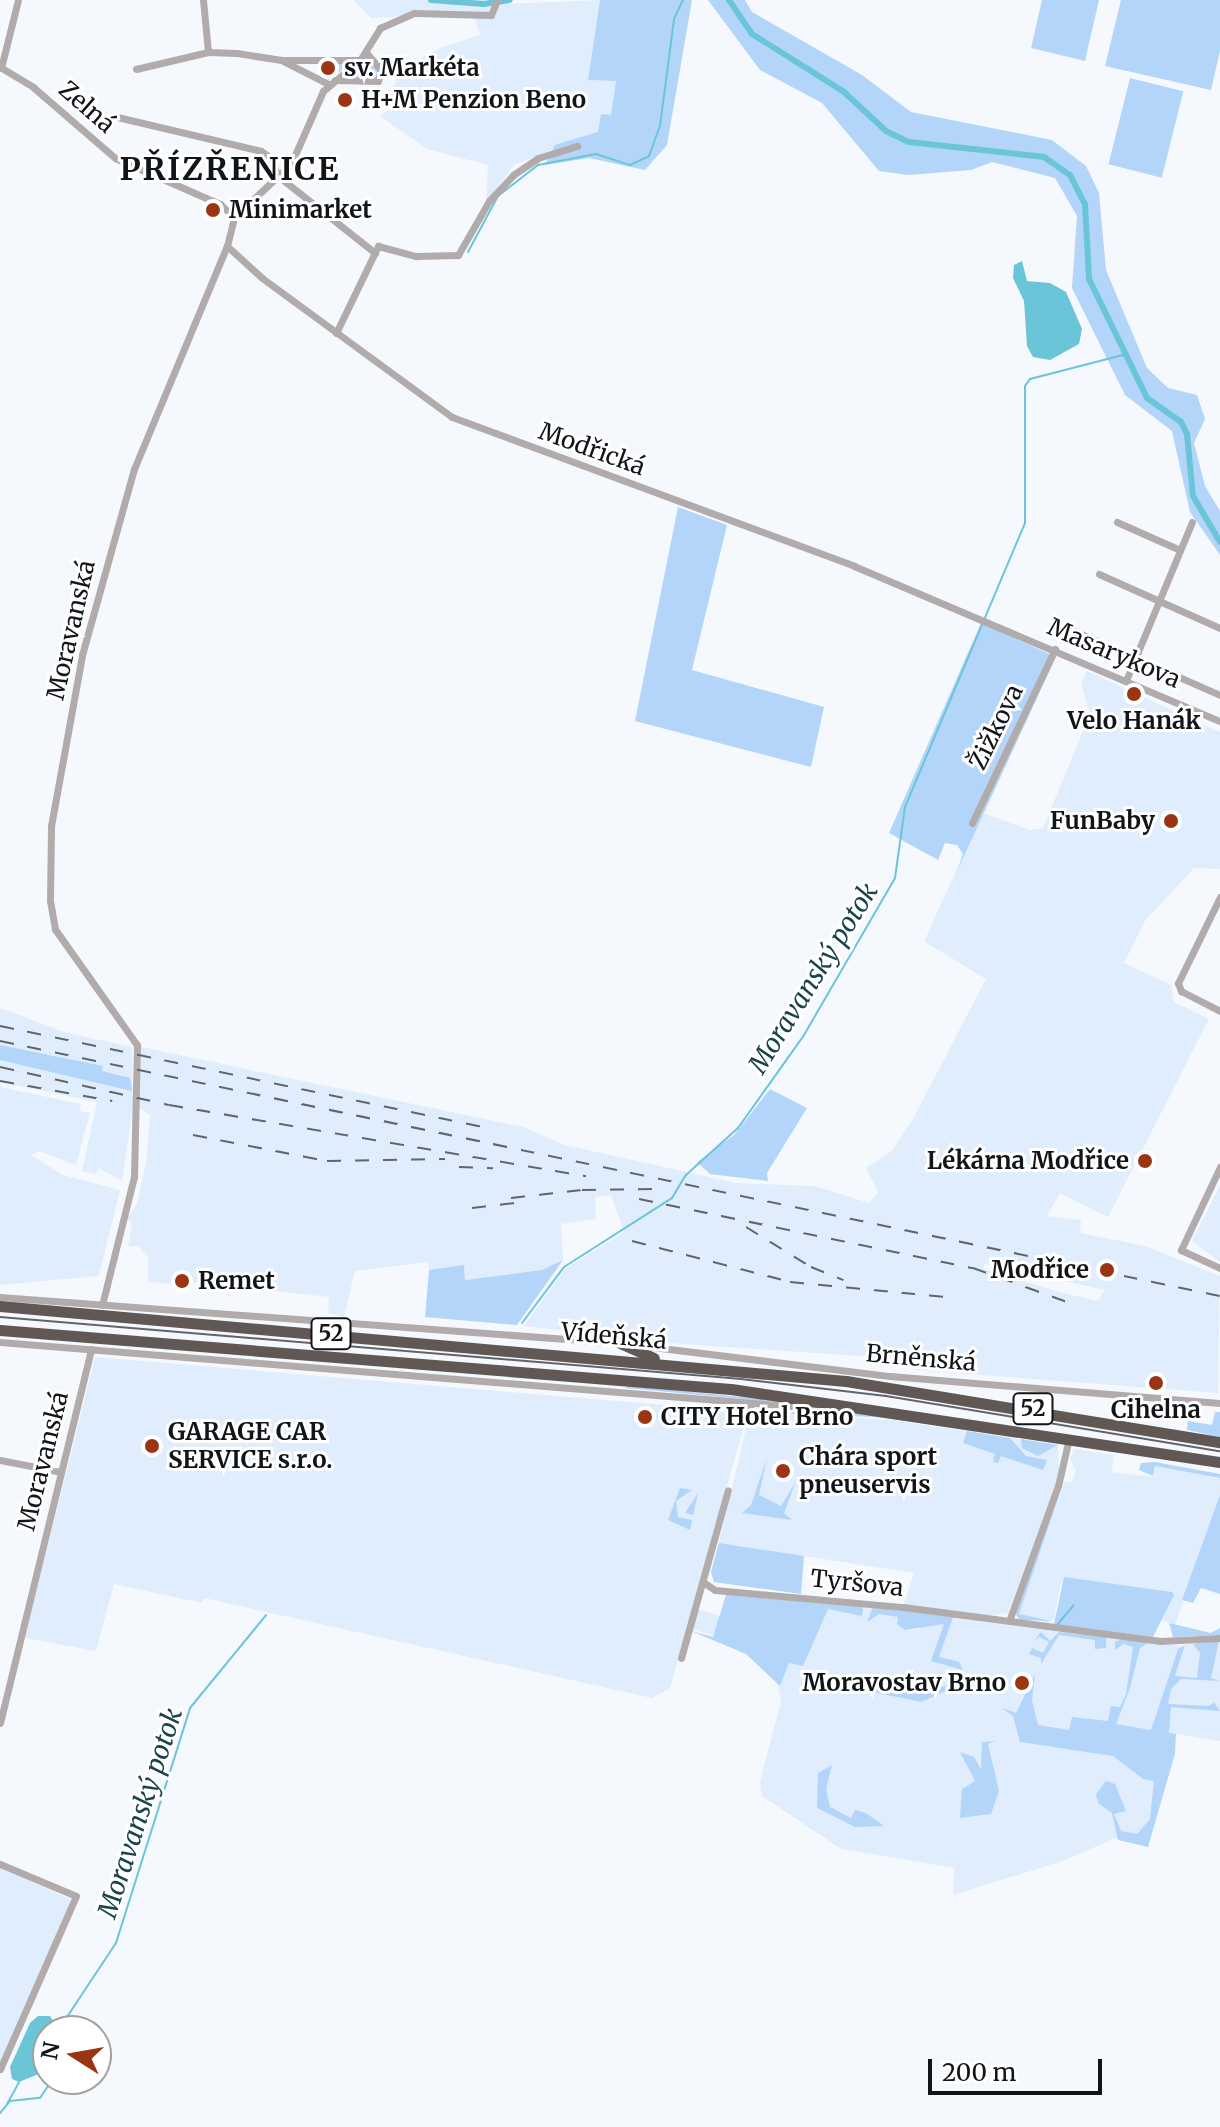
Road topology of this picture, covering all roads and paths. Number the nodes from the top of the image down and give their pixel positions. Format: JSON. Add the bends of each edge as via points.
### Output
{"nodes":[{"id":1,"x":18,"y":0,"type":"edge"},
{"id":2,"x":203,"y":0,"type":"edge"},
{"id":3,"x":496,"y":4,"type":"edge"},
{"id":4,"x":208,"y":52,"type":"junction"},
{"id":5,"x":366,"y":52,"type":"junction"},
{"id":6,"x":321,"y":57,"type":"junction"},
{"id":7,"x":281,"y":60,"type":"junction"},
{"id":8,"x":360,"y":60,"type":"junction"},
{"id":9,"x":1,"y":67,"type":"edge"},
{"id":10,"x":136,"y":69,"type":"dead end"},
{"id":11,"x":317,"y":76,"type":"junction"},
{"id":12,"x":333,"y":82,"type":"junction"},
{"id":13,"x":113,"y":116,"type":"dead end"},
{"id":14,"x":577,"y":146,"type":"dead end"},
{"id":15,"x":278,"y":176,"type":"junction"},
{"id":16,"x":234,"y":217,"type":"junction"},
{"id":17,"x":227,"y":246,"type":"junction"},
{"id":18,"x":375,"y":253,"type":"junction"},
{"id":19,"x":336,"y":333,"type":"junction"},
{"id":20,"x":1117,"y":522,"type":"dead end"},
{"id":21,"x":1192,"y":522,"type":"dead end"},
{"id":22,"x":1180,"y":550,"type":"junction"},
{"id":23,"x":1099,"y":574,"type":"dead end"},
{"id":24,"x":1159,"y":601,"type":"junction"},
{"id":25,"x":986,"y":620,"type":"joint"},
{"id":26,"x":1220,"y":628,"type":"edge"},
{"id":27,"x":1072,"y":630,"type":"dead end"},
{"id":28,"x":1055,"y":649,"type":"junction"},
{"id":29,"x":1135,"y":657,"type":"junction"},
{"id":30,"x":1127,"y":678,"type":"junction"},
{"id":31,"x":1220,"y":695,"type":"edge"},
{"id":32,"x":1220,"y":721,"type":"edge"},
{"id":33,"x":972,"y":823,"type":"dead end"},
{"id":34,"x":1220,"y":897,"type":"edge"},
{"id":35,"x":1220,"y":1011,"type":"edge"},
{"id":36,"x":1220,"y":1167,"type":"edge"},
{"id":37,"x":1220,"y":1268,"type":"edge"},
{"id":38,"x":0,"y":1297,"type":"edge"},
{"id":39,"x":102,"y":1305,"type":"junction"},
{"id":40,"x":0,"y":1306,"type":"edge"},
{"id":41,"x":0,"y":1330,"type":"edge"},
{"id":42,"x":0,"y":1342,"type":"edge"},
{"id":43,"x":620,"y":1343,"type":"junction"},
{"id":44,"x":91,"y":1349,"type":"junction"},
{"id":45,"x":662,"y":1362,"type":"junction"},
{"id":46,"x":1220,"y":1403,"type":"edge"},
{"id":47,"x":751,"y":1404,"type":"junction"},
{"id":48,"x":916,"y":1413,"type":"junction"},
{"id":49,"x":748,"y":1417,"type":"dead end"},
{"id":50,"x":1069,"y":1436,"type":"junction"},
{"id":51,"x":1220,"y":1442,"type":"edge"},
{"id":52,"x":0,"y":1460,"type":"edge"},
{"id":53,"x":1220,"y":1462,"type":"edge"},
{"id":54,"x":61,"y":1472,"type":"junction"},
{"id":55,"x":728,"y":1490,"type":"dead end"},
{"id":56,"x":703,"y":1582,"type":"junction"},
{"id":57,"x":1009,"y":1621,"type":"junction"},
{"id":58,"x":1220,"y":1638,"type":"edge"},
{"id":59,"x":681,"y":1658,"type":"dead end"},
{"id":60,"x":0,"y":1722,"type":"edge"},
{"id":61,"x":0,"y":1864,"type":"edge"},
{"id":62,"x":0,"y":2069,"type":"edge"}],
"edges":[{"from":1,"to":9,"type":"street"},
{"from":2,"to":4,"type":"street"},
{"from":3,"to":5,"type":"street","via":[[491,15],[441,12],[402,17],[380,28]]},
{"from":4,"to":7,"type":"street"},
{"from":4,"to":10,"type":"street"},
{"from":5,"to":8,"type":"street"},
{"from":5,"to":12,"type":"street","via":[[381,70],[378,81]]},
{"from":6,"to":7,"type":"street"},
{"from":6,"to":8,"type":"street"},
{"from":6,"to":11,"type":"street"},
{"from":7,"to":11,"type":"street"},
{"from":8,"to":12,"type":"street"},
{"from":9,"to":16,"type":"street","name":"Zelná","via":[[33,87],[115,158],[220,204]]},
{"from":11,"to":12,"type":"street"},
{"from":12,"to":15,"type":"street","via":[[293,162]]},
{"from":13,"to":15,"type":"street","via":[[261,151],[271,158]]},
{"from":14,"to":18,"type":"street","via":[[538,158],[513,175],[489,201],[458,255],[416,256],[384,246]]},
{"from":15,"to":16,"type":"street"},
{"from":15,"to":18,"type":"street"},
{"from":16,"to":17,"type":"street","name":"Moravanská"},
{"from":17,"to":19,"type":"street","name":"Modřická"},
{"from":17,"to":39,"type":"street","name":"Moravanská","via":[[134,469],[82,655],[51,826],[55,929],[137,1045],[134,1177]]},
{"from":18,"to":19,"type":"street"},
{"from":19,"to":25,"type":"street","name":"Modřická","via":[[473,427],[832,557]]},
{"from":20,"to":22,"type":"street"},
{"from":21,"to":22,"type":"street"},
{"from":22,"to":24,"type":"street"},
{"from":23,"to":24,"type":"street"},
{"from":24,"to":26,"type":"street"},
{"from":24,"to":29,"type":"street"},
{"from":25,"to":28,"type":"street","name":"Masarykova"},
{"from":27,"to":29,"type":"street","name":"Masarykova"},
{"from":28,"to":30,"type":"street","name":"Masarykova"},
{"from":28,"to":33,"type":"street","name":"Žižkova"},
{"from":29,"to":30,"type":"street"},
{"from":29,"to":31,"type":"street","name":"Masarykova"},
{"from":30,"to":32,"type":"street","name":"Masarykova"},
{"from":34,"to":35,"type":"street","via":[[1179,988]]},
{"from":36,"to":37,"type":"street","via":[[1181,1250]]},
{"from":38,"to":39,"type":"street","name":"Vídeňská"},
{"from":39,"to":43,"type":"street","name":"Vídeňská"},
{"from":40,"to":45,"type":"highway","name":"Vídeňská","number":"52"},
{"from":41,"to":48,"type":"highway","name":"Vídeňská","number":"52","via":[[717,1388]]},
{"from":42,"to":44,"type":"street","name":"Vídeňská"},
{"from":43,"to":45,"type":"highway"},
{"from":43,"to":46,"type":"street","name":"Brněnská","via":[[890,1376]]},
{"from":44,"to":47,"type":"street","name":"Vídeňská"},
{"from":44,"to":54,"type":"street","name":"Moravanská"},
{"from":45,"to":51,"type":"highway","name":"Vídeňská","number":"52","via":[[846,1381]]},
{"from":47,"to":48,"type":"street","name":"Vídeňská"},
{"from":47,"to":49,"type":"street"},
{"from":48,"to":50,"type":"highway","name":"Vídeňská","number":"52"},
{"from":50,"to":53,"type":"highway","name":"Vídeňská","number":"52"},
{"from":50,"to":57,"type":"street"},
{"from":52,"to":54,"type":"street"},
{"from":54,"to":60,"type":"street","name":"Moravanská"},
{"from":55,"to":56,"type":"street"},
{"from":56,"to":57,"type":"street","name":"Tyršova","via":[[715,1590]]},
{"from":56,"to":59,"type":"street"},
{"from":57,"to":58,"type":"street","name":"Tyršova","via":[[1177,1643]]},
{"from":61,"to":62,"type":"street","via":[[76,1896]]}]}
